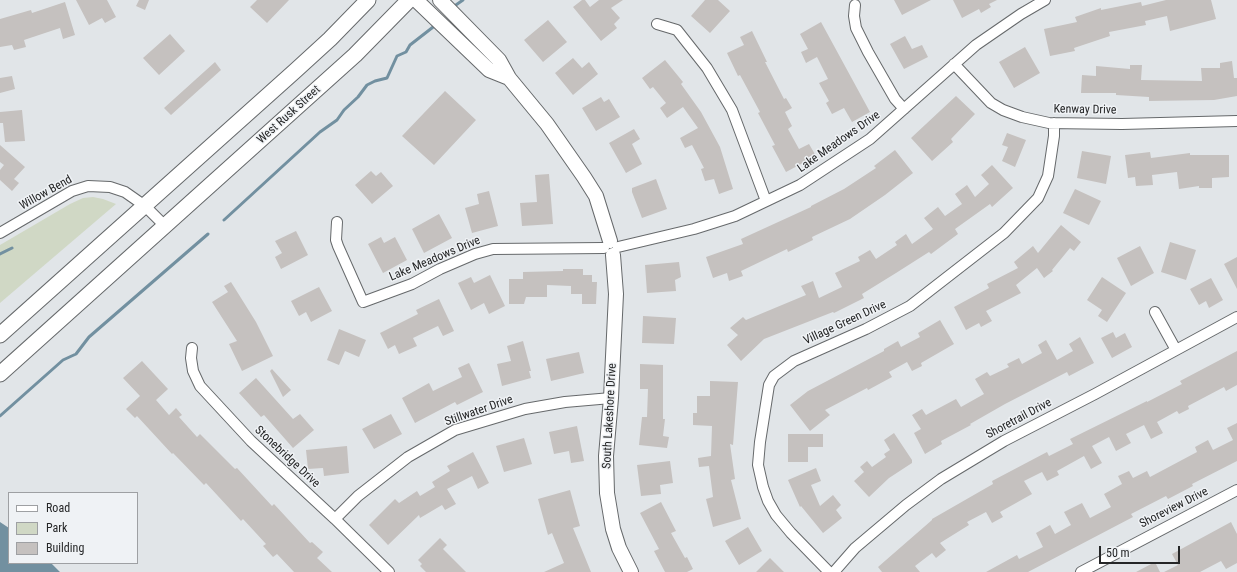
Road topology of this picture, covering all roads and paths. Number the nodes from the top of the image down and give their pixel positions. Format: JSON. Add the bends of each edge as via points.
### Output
{"nodes":[{"id":1,"x":368,"y":0,"type":"edge"},
{"id":2,"x":409,"y":0,"type":"edge"},
{"id":3,"x":440,"y":0,"type":"edge"},
{"id":4,"x":1044,"y":0,"type":"edge"},
{"id":5,"x":421,"y":5,"type":"edge"},
{"id":6,"x":855,"y":5,"type":"dead end"},
{"id":7,"x":656,"y":24,"type":"dead end"},
{"id":8,"x":954,"y":64,"type":"junction"},
{"id":9,"x":509,"y":78,"type":"junction"},
{"id":10,"x":904,"y":109,"type":"junction"},
{"id":11,"x":1237,"y":121,"type":"edge"},
{"id":12,"x":1054,"y":123,"type":"junction"},
{"id":13,"x":766,"y":201,"type":"junction"},
{"id":14,"x":145,"y":206,"type":"junction"},
{"id":15,"x":337,"y":222,"type":"dead end"},
{"id":16,"x":165,"y":226,"type":"junction"},
{"id":17,"x":0,"y":233,"type":"edge"},
{"id":18,"x":611,"y":248,"type":"junction"},
{"id":19,"x":1155,"y":312,"type":"dead end"},
{"id":20,"x":1237,"y":318,"type":"edge"},
{"id":21,"x":0,"y":335,"type":"edge"},
{"id":22,"x":192,"y":348,"type":"dead end"},
{"id":23,"x":1176,"y":350,"type":"junction"},
{"id":24,"x":0,"y":374,"type":"edge"},
{"id":25,"x":611,"y":398,"type":"junction"},
{"id":26,"x":1237,"y":490,"type":"edge"},
{"id":27,"x":334,"y":519,"type":"junction"},
{"id":28,"x":388,"y":572,"type":"edge"},
{"id":29,"x":631,"y":572,"type":"edge"},
{"id":30,"x":830,"y":572,"type":"edge"},
{"id":31,"x":834,"y":572,"type":"edge"},
{"id":32,"x":1081,"y":572,"type":"edge"}],
"edges":[{"from":1,"to":14,"type":"main road","via":[[325,44]]},
{"from":2,"to":16,"type":"main road","name":"West Rusk Street","via":[[355,55]]},
{"from":3,"to":9,"type":"street","name":"South Lakeshore Drive","via":[[499,60]]},
{"from":4,"to":8,"type":"street","name":"Lake Meadows Drive","via":[[976,45]]},
{"from":5,"to":9,"type":"street","name":"South Lakeshore Drive","via":[[488,70]]},
{"from":6,"to":10,"type":"street","via":[[856,28]]},
{"from":7,"to":13,"type":"street","via":[[677,30],[707,68],[732,110]]},
{"from":8,"to":10,"type":"street","name":"Lake Meadows Drive"},
{"from":8,"to":12,"type":"street","name":"Kenway Drive","via":[[991,102],[1006,112]]},
{"from":9,"to":18,"type":"street","name":"South Lakeshore Drive","via":[[547,124],[584,178],[600,206]]},
{"from":10,"to":13,"type":"street","name":"Lake Meadows Drive","via":[[879,132],[800,186]]},
{"from":11,"to":12,"type":"street","name":"Kenway Drive"},
{"from":12,"to":30,"type":"street","name":"Village Green Drive","via":[[1048,176],[1038,198],[1004,233],[910,306],[794,361],[774,376],[769,385],[758,465],[763,487],[776,515]]},
{"from":13,"to":18,"type":"street","name":"Lake Meadows Drive","via":[[735,216],[699,228]]},
{"from":14,"to":16,"type":"street","name":"Willow Bend"},
{"from":14,"to":17,"type":"street","name":"Willow Bend","via":[[131,195],[117,189],[83,187]]},
{"from":14,"to":21,"type":"main road"},
{"from":15,"to":18,"type":"street","name":"Lake Meadows Drive","via":[[336,240],[363,302],[412,284],[475,254],[493,249]]},
{"from":16,"to":24,"type":"main road","name":"West Rusk Street"},
{"from":18,"to":25,"type":"street","name":"South Lakeshore Drive","via":[[616,294]]},
{"from":19,"to":23,"type":"street"},
{"from":20,"to":23,"type":"street","name":"Shoretrail Drive"},
{"from":22,"to":27,"type":"street","name":"Stonebridge Drive","via":[[193,371],[200,386],[250,441]]},
{"from":23,"to":31,"type":"street","name":"Shoretrail Drive","via":[[1004,441],[941,479],[855,548]]},
{"from":25,"to":27,"type":"street","name":"Stillwater Drive","via":[[524,409],[455,430],[408,457],[358,496]]},
{"from":25,"to":29,"type":"street","name":"South Lakeshore Drive","via":[[606,456],[607,494],[619,548]]},
{"from":26,"to":32,"type":"street","name":"Shoreview Drive"},
{"from":27,"to":28,"type":"street","name":"Stonebridge Drive"}]}
